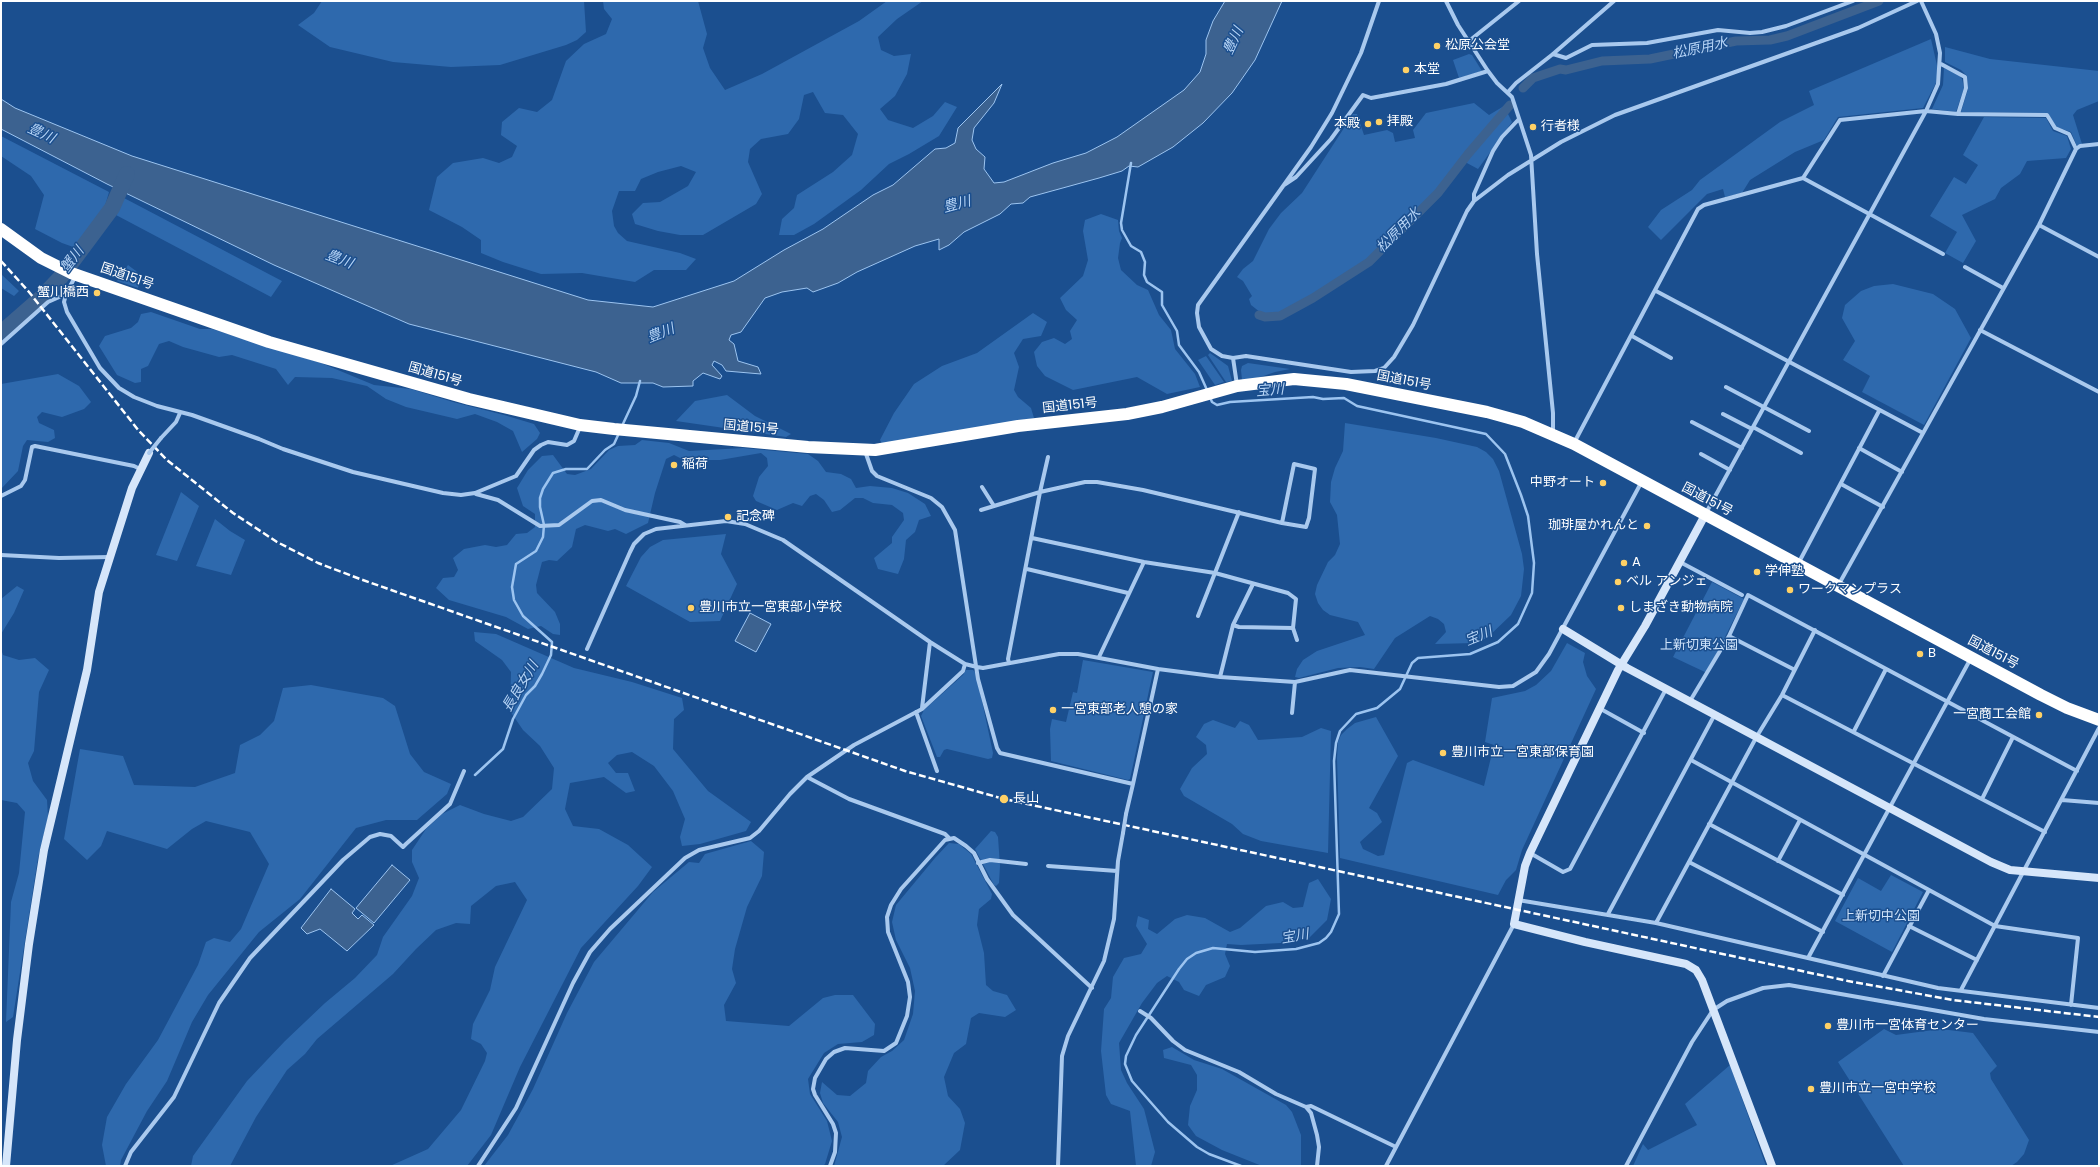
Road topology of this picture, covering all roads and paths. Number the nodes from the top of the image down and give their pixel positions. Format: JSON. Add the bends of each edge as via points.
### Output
{"nodes":[{"id":1,"x":1379,"y":1,"type":"edge"},
{"id":2,"x":1446,"y":1,"type":"edge"},
{"id":3,"x":1519,"y":1,"type":"edge"},
{"id":4,"x":1853,"y":1,"type":"edge"},
{"id":5,"x":1916,"y":1,"type":"edge"},
{"id":6,"x":1921,"y":1,"type":"edge"},
{"id":7,"x":1611,"y":2,"type":"edge"},
{"id":8,"x":1469,"y":41,"type":"junction"},
{"id":9,"x":1553,"y":54,"type":"junction"},
{"id":10,"x":1941,"y":64,"type":"junction"},
{"id":11,"x":1488,"y":71,"type":"junction"},
{"id":12,"x":1508,"y":92,"type":"junction"},
{"id":13,"x":1926,"y":111,"type":"junction"},
{"id":14,"x":1958,"y":114,"type":"junction"},
{"id":15,"x":1519,"y":119,"type":"junction"},
{"id":16,"x":2099,"y":144,"type":"edge"},
{"id":17,"x":2076,"y":149,"type":"junction"},
{"id":18,"x":1531,"y":161,"type":"junction"},
{"id":19,"x":1803,"y":178,"type":"junction"},
{"id":20,"x":1283,"y":185,"type":"junction"},
{"id":21,"x":1474,"y":201,"type":"junction"},
{"id":22,"x":1869,"y":215,"type":"junction"},
{"id":23,"x":2038,"y":225,"type":"junction"},
{"id":24,"x":1,"y":229,"type":"edge"},
{"id":25,"x":1943,"y":254,"type":"dead end"},
{"id":26,"x":2099,"y":257,"type":"edge"},
{"id":27,"x":1965,"y":267,"type":"dead end"},
{"id":28,"x":74,"y":274,"type":"junction"},
{"id":29,"x":2003,"y":288,"type":"junction"},
{"id":30,"x":1656,"y":291,"type":"junction"},
{"id":31,"x":66,"y":294,"type":"junction"},
{"id":32,"x":1980,"y":330,"type":"junction"},
{"id":33,"x":1632,"y":336,"type":"junction"},
{"id":34,"x":1,"y":344,"type":"edge"},
{"id":35,"x":1233,"y":358,"type":"junction"},
{"id":36,"x":1671,"y":358,"type":"dead end"},
{"id":37,"x":1788,"y":362,"type":"junction"},
{"id":38,"x":1238,"y":386,"type":"junction"},
{"id":39,"x":1726,"y":387,"type":"dead end"},
{"id":40,"x":2099,"y":392,"type":"edge"},
{"id":41,"x":1764,"y":407,"type":"junction"},
{"id":42,"x":1879,"y":411,"type":"junction"},
{"id":43,"x":180,"y":413,"type":"junction"},
{"id":44,"x":1723,"y":414,"type":"dead end"},
{"id":45,"x":1692,"y":422,"type":"dead end"},
{"id":46,"x":580,"y":425,"type":"junction"},
{"id":47,"x":1752,"y":428,"type":"junction"},
{"id":48,"x":1809,"y":431,"type":"dead end"},
{"id":49,"x":1553,"y":433,"type":"junction"},
{"id":50,"x":1922,"y":433,"type":"junction"},
{"id":51,"x":1574,"y":444,"type":"junction"},
{"id":52,"x":1742,"y":448,"type":"junction"},
{"id":53,"x":1859,"y":448,"type":"junction"},
{"id":54,"x":864,"y":451,"type":"junction"},
{"id":55,"x":149,"y":453,"type":"joint"},
{"id":56,"x":1801,"y":453,"type":"dead end"},
{"id":57,"x":1700,"y":454,"type":"dead end"},
{"id":58,"x":1048,"y":457,"type":"dead end"},
{"id":59,"x":140,"y":469,"type":"junction"},
{"id":60,"x":1730,"y":470,"type":"junction"},
{"id":61,"x":1902,"y":472,"type":"junction"},
{"id":62,"x":1642,"y":481,"type":"junction"},
{"id":63,"x":1841,"y":484,"type":"junction"},
{"id":64,"x":982,"y":487,"type":"dead end"},
{"id":65,"x":1040,"y":492,"type":"junction"},
{"id":66,"x":475,"y":493,"type":"junction"},
{"id":67,"x":1,"y":496,"type":"edge"},
{"id":68,"x":994,"y":506,"type":"junction"},
{"id":69,"x":1883,"y":506,"type":"junction"},
{"id":70,"x":981,"y":510,"type":"dead end"},
{"id":71,"x":1239,"y":512,"type":"junction"},
{"id":72,"x":1705,"y":515,"type":"junction"},
{"id":73,"x":1282,"y":522,"type":"junction"},
{"id":74,"x":686,"y":525,"type":"junction"},
{"id":75,"x":1032,"y":538,"type":"junction"},
{"id":76,"x":1,"y":555,"type":"edge"},
{"id":77,"x":110,"y":557,"type":"junction"},
{"id":78,"x":1144,"y":562,"type":"junction"},
{"id":79,"x":1680,"y":562,"type":"junction"},
{"id":80,"x":1798,"y":564,"type":"junction"},
{"id":81,"x":1027,"y":569,"type":"junction"},
{"id":82,"x":1215,"y":573,"type":"junction"},
{"id":83,"x":1253,"y":584,"type":"junction"},
{"id":84,"x":1838,"y":586,"type":"junction"},
{"id":85,"x":1128,"y":593,"type":"junction"},
{"id":86,"x":1742,"y":594,"type":"dead end"},
{"id":87,"x":1198,"y":616,"type":"dead end"},
{"id":88,"x":1233,"y":625,"type":"junction"},
{"id":89,"x":1293,"y":628,"type":"junction"},
{"id":90,"x":1563,"y":629,"type":"junction"},
{"id":91,"x":1815,"y":630,"type":"junction"},
{"id":92,"x":1729,"y":636,"type":"junction"},
{"id":93,"x":1297,"y":640,"type":"dead end"},
{"id":94,"x":930,"y":642,"type":"junction"},
{"id":95,"x":587,"y":649,"type":"dead end"},
{"id":96,"x":1099,"y":657,"type":"junction"},
{"id":97,"x":1971,"y":658,"type":"junction"},
{"id":98,"x":965,"y":664,"type":"junction"},
{"id":99,"x":1009,"y":664,"type":"junction"},
{"id":100,"x":1621,"y":664,"type":"junction"},
{"id":101,"x":977,"y":667,"type":"junction"},
{"id":102,"x":1158,"y":669,"type":"junction"},
{"id":103,"x":1886,"y":669,"type":"junction"},
{"id":104,"x":1793,"y":670,"type":"junction"},
{"id":105,"x":1220,"y":677,"type":"junction"},
{"id":106,"x":1295,"y":682,"type":"junction"},
{"id":107,"x":1666,"y":688,"type":"junction"},
{"id":108,"x":1782,"y":695,"type":"junction"},
{"id":109,"x":1690,"y":701,"type":"junction"},
{"id":110,"x":1947,"y":702,"type":"junction"},
{"id":111,"x":1598,"y":707,"type":"junction"},
{"id":112,"x":922,"y":709,"type":"junction"},
{"id":113,"x":916,"y":712,"type":"junction"},
{"id":114,"x":1292,"y":713,"type":"dead end"},
{"id":115,"x":1715,"y":714,"type":"junction"},
{"id":116,"x":2099,"y":720,"type":"edge"},
{"id":117,"x":2099,"y":728,"type":"edge"},
{"id":118,"x":1854,"y":731,"type":"junction"},
{"id":119,"x":1644,"y":733,"type":"junction"},
{"id":120,"x":1757,"y":736,"type":"junction"},
{"id":121,"x":2013,"y":737,"type":"junction"},
{"id":122,"x":1690,"y":760,"type":"junction"},
{"id":123,"x":1914,"y":763,"type":"junction"},
{"id":124,"x":464,"y":771,"type":"dead end"},
{"id":125,"x":937,"y":771,"type":"dead end"},
{"id":126,"x":2077,"y":771,"type":"junction"},
{"id":127,"x":806,"y":777,"type":"junction"},
{"id":128,"x":1732,"y":782,"type":"junction"},
{"id":129,"x":1133,"y":784,"type":"junction"},
{"id":130,"x":1982,"y":799,"type":"junction"},
{"id":131,"x":2062,"y":800,"type":"junction"},
{"id":132,"x":2099,"y":803,"type":"edge"},
{"id":133,"x":1890,"y":807,"type":"junction"},
{"id":134,"x":1800,"y":820,"type":"junction"},
{"id":135,"x":1709,"y":824,"type":"junction"},
{"id":136,"x":2045,"y":832,"type":"junction"},
{"id":137,"x":949,"y":838,"type":"junction"},
{"id":138,"x":1530,"y":853,"type":"junction"},
{"id":139,"x":1865,"y":855,"type":"junction"},
{"id":140,"x":1778,"y":861,"type":"junction"},
{"id":141,"x":1689,"y":862,"type":"junction"},
{"id":142,"x":978,"y":863,"type":"junction"},
{"id":143,"x":1026,"y":864,"type":"dead end"},
{"id":144,"x":1048,"y":866,"type":"dead end"},
{"id":145,"x":1117,"y":871,"type":"junction"},
{"id":146,"x":2024,"y":872,"type":"junction"},
{"id":147,"x":2099,"y":878,"type":"edge"},
{"id":148,"x":1928,"y":890,"type":"junction"},
{"id":149,"x":1843,"y":895,"type":"junction"},
{"id":150,"x":1518,"y":900,"type":"junction"},
{"id":151,"x":1608,"y":914,"type":"junction"},
{"id":152,"x":1656,"y":923,"type":"junction"},
{"id":153,"x":1514,"y":924,"type":"junction"},
{"id":154,"x":1909,"y":926,"type":"junction"},
{"id":155,"x":1995,"y":926,"type":"junction"},
{"id":156,"x":1823,"y":932,"type":"junction"},
{"id":157,"x":1808,"y":958,"type":"junction"},
{"id":158,"x":1977,"y":960,"type":"junction"},
{"id":159,"x":1883,"y":976,"type":"junction"},
{"id":160,"x":1092,"y":988,"type":"junction"},
{"id":161,"x":1961,"y":990,"type":"junction"},
{"id":162,"x":2071,"y":1005,"type":"junction"},
{"id":163,"x":2099,"y":1008,"type":"edge"},
{"id":164,"x":1713,"y":1010,"type":"junction"},
{"id":165,"x":1140,"y":1011,"type":"dead end"},
{"id":166,"x":2099,"y":1032,"type":"edge"},
{"id":167,"x":1306,"y":1107,"type":"junction"},
{"id":168,"x":1396,"y":1146,"type":"junction"},
{"id":169,"x":6,"y":1166,"type":"edge"},
{"id":170,"x":125,"y":1166,"type":"edge"},
{"id":171,"x":478,"y":1166,"type":"edge"},
{"id":172,"x":830,"y":1166,"type":"edge"},
{"id":173,"x":1058,"y":1166,"type":"edge"},
{"id":174,"x":1317,"y":1166,"type":"edge"},
{"id":175,"x":1386,"y":1166,"type":"edge"},
{"id":176,"x":1626,"y":1166,"type":"edge"},
{"id":177,"x":1772,"y":1166,"type":"edge"}],
"edges":[{"from":1,"to":20,"type":"street","via":[[1361,53],[1332,113]]},
{"from":2,"to":8,"type":"street"},
{"from":3,"to":8,"type":"street"},
{"from":4,"to":9,"type":"street","via":[[1786,26],[1762,32],[1718,30],[1647,43],[1592,45],[1566,58]]},
{"from":5,"to":18,"type":"street","via":[[1858,28],[1615,115],[1561,142]]},
{"from":6,"to":10,"type":"street","via":[[1936,34]]},
{"from":7,"to":9,"type":"street"},
{"from":8,"to":11,"type":"street"},
{"from":9,"to":12,"type":"street"},
{"from":10,"to":13,"type":"street","via":[[1938,84]]},
{"from":10,"to":14,"type":"street","via":[[1965,77],[1966,88]]},
{"from":11,"to":12,"type":"street"},
{"from":11,"to":20,"type":"street","via":[[1446,84],[1371,98],[1363,95],[1331,139],[1296,177]]},
{"from":12,"to":15,"type":"street","via":[[1516,104]]},
{"from":13,"to":14,"type":"street"},
{"from":13,"to":19,"type":"street","via":[[1840,120]]},
{"from":13,"to":22,"type":"street"},
{"from":14,"to":17,"type":"street","via":[[2048,115],[2055,128],[2069,134]]},
{"from":15,"to":18,"type":"street"},
{"from":15,"to":21,"type":"street","via":[[1493,151],[1474,194]]},
{"from":16,"to":17,"type":"street","via":[[2080,146]]},
{"from":17,"to":23,"type":"street"},
{"from":18,"to":21,"type":"street"},
{"from":18,"to":49,"type":"street"},
{"from":19,"to":22,"type":"street"},
{"from":19,"to":30,"type":"street","via":[[1704,205],[1698,209]]},
{"from":20,"to":35,"type":"street","via":[[1198,305],[1197,320],[1206,342],[1216,353]]},
{"from":21,"to":35,"type":"street","via":[[1413,325],[1394,357],[1384,368],[1375,372],[1351,372],[1246,356]]},
{"from":22,"to":25,"type":"street"},
{"from":22,"to":37,"type":"street"},
{"from":23,"to":26,"type":"street"},
{"from":23,"to":29,"type":"street"},
{"from":24,"to":28,"type":"highway","name":"国道151号","via":[[26,248]]},
{"from":27,"to":29,"type":"street"},
{"from":28,"to":31,"type":"street"},
{"from":28,"to":46,"type":"highway","name":"国道151号","via":[[269,342],[469,399]]},
{"from":29,"to":32,"type":"street"},
{"from":30,"to":33,"type":"street"},
{"from":30,"to":37,"type":"street"},
{"from":31,"to":34,"type":"street","via":[[48,302]]},
{"from":31,"to":43,"type":"street","via":[[64,302],[67,312],[108,377],[119,388],[134,397]]},
{"from":32,"to":40,"type":"street"},
{"from":32,"to":50,"type":"street"},
{"from":33,"to":36,"type":"street"},
{"from":33,"to":51,"type":"street"},
{"from":35,"to":38,"type":"street"},
{"from":37,"to":41,"type":"street"},
{"from":37,"to":42,"type":"street"},
{"from":38,"to":49,"type":"highway","name":"国道151号","via":[[1294,379],[1346,384],[1486,412]]},
{"from":38,"to":54,"type":"highway","name":"国道151号","via":[[1127,414],[1018,426]]},
{"from":39,"to":41,"type":"street"},
{"from":41,"to":47,"type":"street"},
{"from":41,"to":48,"type":"street"},
{"from":42,"to":50,"type":"street"},
{"from":42,"to":53,"type":"street"},
{"from":43,"to":55,"type":"street","bridge":true,"via":[[176,422]]},
{"from":43,"to":66,"type":"street","via":[[353,472],[443,493]]},
{"from":44,"to":47,"type":"street"},
{"from":45,"to":52,"type":"street"},
{"from":46,"to":54,"type":"highway","name":"国道151号"},
{"from":46,"to":66,"type":"street","via":[[574,441],[567,445],[548,442],[540,445],[516,476]]},
{"from":47,"to":52,"type":"street"},
{"from":47,"to":56,"type":"street"},
{"from":49,"to":51,"type":"highway","name":"国道151号"},
{"from":50,"to":61,"type":"street"},
{"from":51,"to":62,"type":"highway","name":"国道151号"},
{"from":52,"to":60,"type":"street"},
{"from":53,"to":61,"type":"street"},
{"from":53,"to":63,"type":"street"},
{"from":54,"to":101,"type":"street","via":[[869,465],[877,476],[922,493],[942,507],[949,516],[959,547]]},
{"from":55,"to":59,"type":"street"},
{"from":57,"to":60,"type":"street"},
{"from":58,"to":65,"type":"street"},
{"from":59,"to":67,"type":"street","via":[[35,446],[32,447],[25,480],[21,486]]},
{"from":59,"to":77,"type":"street"},
{"from":60,"to":72,"type":"street"},
{"from":61,"to":69,"type":"street"},
{"from":62,"to":72,"type":"highway","name":"国道151号"},
{"from":62,"to":90,"type":"street"},
{"from":63,"to":69,"type":"street"},
{"from":63,"to":80,"type":"street"},
{"from":64,"to":68,"type":"street"},
{"from":65,"to":68,"type":"street"},
{"from":65,"to":71,"type":"street","via":[[1085,482],[1097,482]]},
{"from":65,"to":75,"type":"street"},
{"from":66,"to":74,"type":"street","via":[[498,500],[540,526],[559,525],[592,501],[602,500],[625,510]]},
{"from":68,"to":70,"type":"street"},
{"from":69,"to":84,"type":"street"},
{"from":71,"to":73,"type":"street"},
{"from":71,"to":82,"type":"street"},
{"from":72,"to":79,"type":"street"},
{"from":72,"to":80,"type":"highway","name":"国道151号"},
{"from":73,"to":73,"type":"street","via":[[1306,527],[1315,469],[1294,464]]},
{"from":74,"to":94,"type":"street","via":[[737,522],[783,540]]},
{"from":74,"to":95,"type":"street","via":[[650,530],[634,544]]},
{"from":75,"to":78,"type":"street"},
{"from":75,"to":81,"type":"street"},
{"from":76,"to":77,"type":"street"},
{"from":77,"to":169,"type":"street","via":[[99,592],[86,670],[44,850],[17,1040]]},
{"from":78,"to":82,"type":"street"},
{"from":78,"to":85,"type":"street"},
{"from":79,"to":86,"type":"street"},
{"from":79,"to":100,"type":"street"},
{"from":80,"to":84,"type":"highway","name":"国道151号"},
{"from":81,"to":85,"type":"street"},
{"from":81,"to":99,"type":"street"},
{"from":82,"to":83,"type":"street"},
{"from":82,"to":87,"type":"street"},
{"from":83,"to":88,"type":"street"},
{"from":83,"to":89,"type":"street","via":[[1288,593],[1296,599]]},
{"from":84,"to":97,"type":"highway","name":"国道151号"},
{"from":85,"to":96,"type":"street"},
{"from":88,"to":89,"type":"street"},
{"from":88,"to":105,"type":"street"},
{"from":89,"to":93,"type":"street"},
{"from":90,"to":100,"type":"street"},
{"from":90,"to":106,"type":"street","via":[[1541,666],[1524,681],[1513,686],[1499,687],[1350,670]]},
{"from":91,"to":92,"type":"street","via":[[1748,595]]},
{"from":91,"to":103,"type":"street"},
{"from":91,"to":104,"type":"street"},
{"from":92,"to":104,"type":"street"},
{"from":92,"to":109,"type":"street"},
{"from":94,"to":98,"type":"street"},
{"from":94,"to":112,"type":"street"},
{"from":96,"to":99,"type":"street","via":[[1059,654]]},
{"from":96,"to":102,"type":"street"},
{"from":97,"to":110,"type":"street"},
{"from":97,"to":116,"type":"highway","name":"国道151号","via":[[2066,708]]},
{"from":98,"to":101,"type":"street"},
{"from":98,"to":112,"type":"street","via":[[963,671]]},
{"from":99,"to":101,"type":"street"},
{"from":100,"to":107,"type":"street"},
{"from":100,"to":111,"type":"street"},
{"from":101,"to":129,"type":"street","via":[[1000,753]]},
{"from":102,"to":105,"type":"street"},
{"from":102,"to":129,"type":"street"},
{"from":103,"to":110,"type":"street"},
{"from":103,"to":118,"type":"street"},
{"from":104,"to":108,"type":"street"},
{"from":105,"to":106,"type":"street"},
{"from":106,"to":114,"type":"street"},
{"from":107,"to":109,"type":"street"},
{"from":107,"to":119,"type":"street"},
{"from":108,"to":118,"type":"street"},
{"from":108,"to":120,"type":"street"},
{"from":109,"to":115,"type":"street"},
{"from":110,"to":121,"type":"street"},
{"from":110,"to":123,"type":"street"},
{"from":111,"to":119,"type":"street"},
{"from":111,"to":138,"type":"street"},
{"from":112,"to":113,"type":"street"},
{"from":113,"to":125,"type":"street"},
{"from":113,"to":127,"type":"street","via":[[854,745]]},
{"from":115,"to":120,"type":"street"},
{"from":115,"to":122,"type":"street"},
{"from":117,"to":126,"type":"street"},
{"from":118,"to":123,"type":"street"},
{"from":119,"to":138,"type":"street","via":[[1570,869],[1563,872]]},
{"from":120,"to":128,"type":"street"},
{"from":120,"to":133,"type":"street"},
{"from":121,"to":126,"type":"street"},
{"from":121,"to":130,"type":"street"},
{"from":122,"to":128,"type":"street"},
{"from":122,"to":151,"type":"street"},
{"from":123,"to":130,"type":"street"},
{"from":123,"to":133,"type":"street"},
{"from":124,"to":170,"type":"street","via":[[450,804],[403,847],[391,836],[380,834],[370,837],[343,860],[250,958],[219,1003],[174,1097],[131,1152]]},
{"from":126,"to":131,"type":"street"},
{"from":127,"to":137,"type":"street","via":[[850,799],[938,831]]},
{"from":127,"to":171,"type":"street","via":[[760,831],[750,838],[699,850],[685,858],[639,900],[590,952],[573,983],[516,1108]]},
{"from":128,"to":134,"type":"street"},
{"from":128,"to":135,"type":"street"},
{"from":129,"to":145,"type":"street","bridge":true},
{"from":130,"to":136,"type":"street"},
{"from":131,"to":132,"type":"street"},
{"from":131,"to":136,"type":"street"},
{"from":133,"to":139,"type":"street"},
{"from":133,"to":146,"type":"street","via":[[1991,862],[2010,870]]},
{"from":134,"to":139,"type":"street"},
{"from":134,"to":140,"type":"street"},
{"from":135,"to":140,"type":"street"},
{"from":135,"to":141,"type":"street"},
{"from":136,"to":146,"type":"street"},
{"from":137,"to":142,"type":"street","via":[[954,838],[966,846],[974,853]]},
{"from":137,"to":172,"type":"street","via":[[901,889],[891,905],[887,918],[888,932],[908,982],[910,997],[907,1016],[896,1043],[884,1051],[845,1048],[834,1052],[826,1059],[815,1078],[815,1096],[834,1124],[836,1132],[835,1152]]},
{"from":138,"to":150,"type":"street"},
{"from":139,"to":148,"type":"street"},
{"from":139,"to":149,"type":"street"},
{"from":140,"to":149,"type":"street"},
{"from":141,"to":152,"type":"street"},
{"from":141,"to":156,"type":"street"},
{"from":142,"to":143,"type":"street","via":[[990,860]]},
{"from":142,"to":160,"type":"street","via":[[1013,916]]},
{"from":144,"to":145,"type":"street"},
{"from":145,"to":160,"type":"street","via":[[1114,919],[1104,961]]},
{"from":146,"to":147,"type":"street"},
{"from":146,"to":155,"type":"street"},
{"from":148,"to":154,"type":"street"},
{"from":148,"to":155,"type":"street"},
{"from":149,"to":156,"type":"street"},
{"from":150,"to":151,"type":"street"},
{"from":150,"to":153,"type":"street"},
{"from":151,"to":152,"type":"street"},
{"from":152,"to":157,"type":"street"},
{"from":153,"to":164,"type":"street","via":[[1686,964],[1699,975]]},
{"from":153,"to":168,"type":"street"},
{"from":154,"to":158,"type":"street"},
{"from":154,"to":159,"type":"street"},
{"from":155,"to":158,"type":"street"},
{"from":155,"to":162,"type":"street","via":[[2078,938]]},
{"from":156,"to":157,"type":"street"},
{"from":157,"to":159,"type":"street"},
{"from":158,"to":161,"type":"street"},
{"from":159,"to":161,"type":"street","via":[[1938,988]]},
{"from":160,"to":173,"type":"street","via":[[1068,1036],[1062,1056]]},
{"from":161,"to":162,"type":"street"},
{"from":162,"to":163,"type":"street"},
{"from":164,"to":166,"type":"street","via":[[1727,1001],[1763,988],[1789,985],[1984,1018]]},
{"from":164,"to":176,"type":"street","via":[[1692,1042]]},
{"from":164,"to":177,"type":"street"},
{"from":165,"to":167,"type":"street","via":[[1152,1018],[1173,1041],[1186,1050],[1239,1072],[1268,1090]]},
{"from":167,"to":168,"type":"street","via":[[1311,1106]]},
{"from":167,"to":174,"type":"street","via":[[1311,1113],[1317,1135]]},
{"from":168,"to":175,"type":"street"}]}
